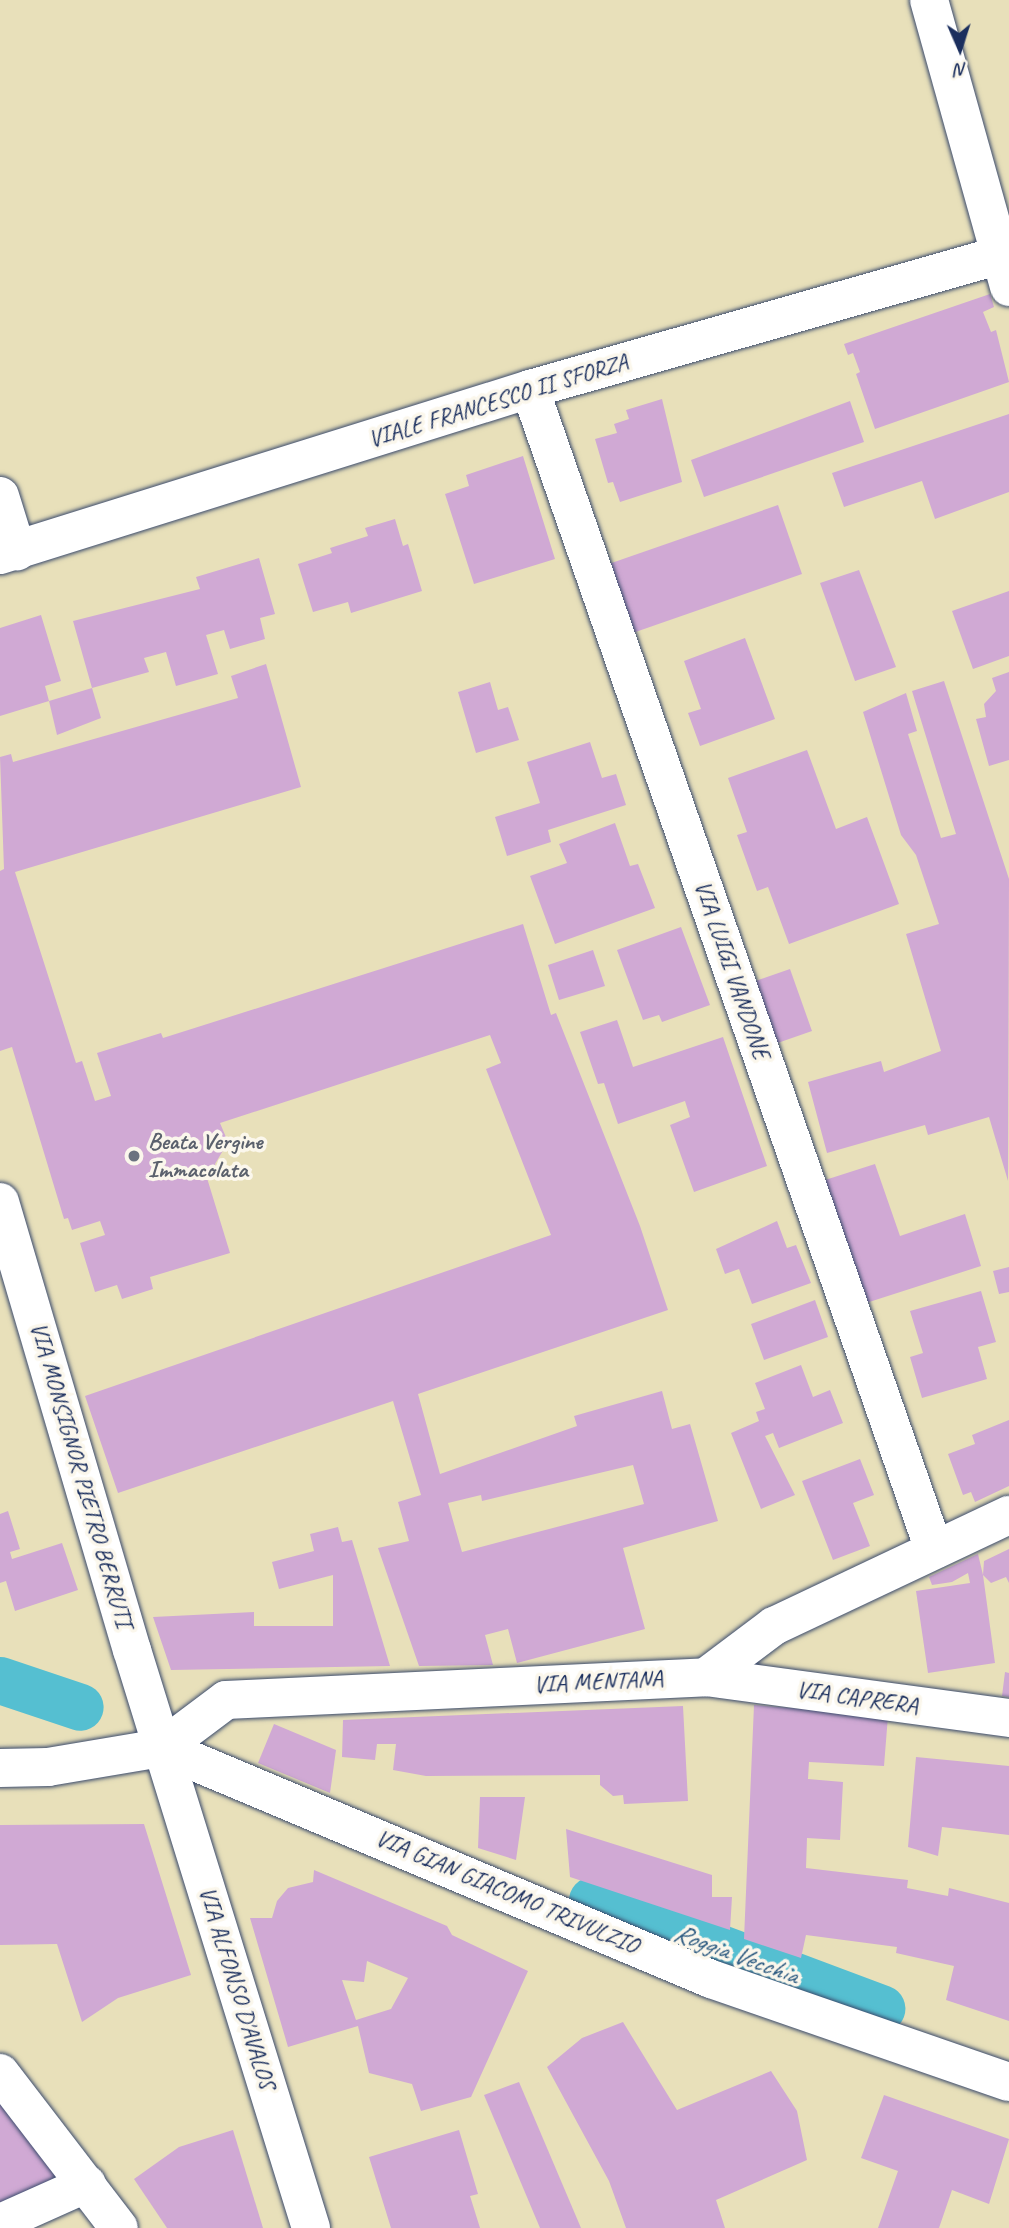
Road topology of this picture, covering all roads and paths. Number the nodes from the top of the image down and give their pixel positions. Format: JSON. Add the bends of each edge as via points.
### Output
{"nodes":[{"id":1,"x":929,"y":0,"type":"edge"},
{"id":2,"x":1004,"y":271,"type":"edge"},
{"id":3,"x":530,"y":389,"type":"junction"},
{"id":4,"x":0,"y":496,"type":"edge"},
{"id":5,"x":8,"y":553,"type":"edge"},
{"id":6,"x":0,"y":1202,"type":"edge"},
{"id":7,"x":1009,"y":1515,"type":"edge"},
{"id":8,"x":934,"y":1550,"type":"junction"},
{"id":9,"x":706,"y":1677,"type":"junction"},
{"id":10,"x":1009,"y":1718,"type":"edge"},
{"id":11,"x":162,"y":1748,"type":"junction"},
{"id":12,"x":0,"y":1768,"type":"edge"},
{"id":13,"x":0,"y":2073,"type":"edge"},
{"id":14,"x":1009,"y":2082,"type":"edge"},
{"id":15,"x":87,"y":2183,"type":"junction"},
{"id":16,"x":0,"y":2221,"type":"edge"},
{"id":17,"x":119,"y":2228,"type":"edge"},
{"id":18,"x":311,"y":2228,"type":"edge"}],
"edges":[{"from":1,"to":2,"type":"street"},
{"from":2,"to":3,"type":"street","name":"VIALE FRANCESCO II SFORZA"},
{"from":3,"to":5,"type":"street","name":"VIALE FRANCESCO II SFORZA"},
{"from":3,"to":8,"type":"street","name":"VIA LUIGI VANDONE"},
{"from":4,"to":5,"type":"street"},
{"from":6,"to":11,"type":"street","name":"VIA MONSIGNOR PIETRO BERRUTI"},
{"from":7,"to":8,"type":"street"},
{"from":8,"to":9,"type":"street","via":[[774,1626]]},
{"from":9,"to":10,"type":"street","name":"VIA CAPRERA"},
{"from":9,"to":11,"type":"street","name":"VIA MENTANA","via":[[226,1700]]},
{"from":11,"to":12,"type":"street","via":[[48,1767]]},
{"from":11,"to":14,"type":"street","name":"VIA GIAN GIACOMO TRIVULZIO","via":[[711,1979]]},
{"from":11,"to":18,"type":"street","name":"VIA ALFONSO D'AVALOS"},
{"from":13,"to":15,"type":"street"},
{"from":15,"to":16,"type":"street"},
{"from":15,"to":17,"type":"street"}]}
